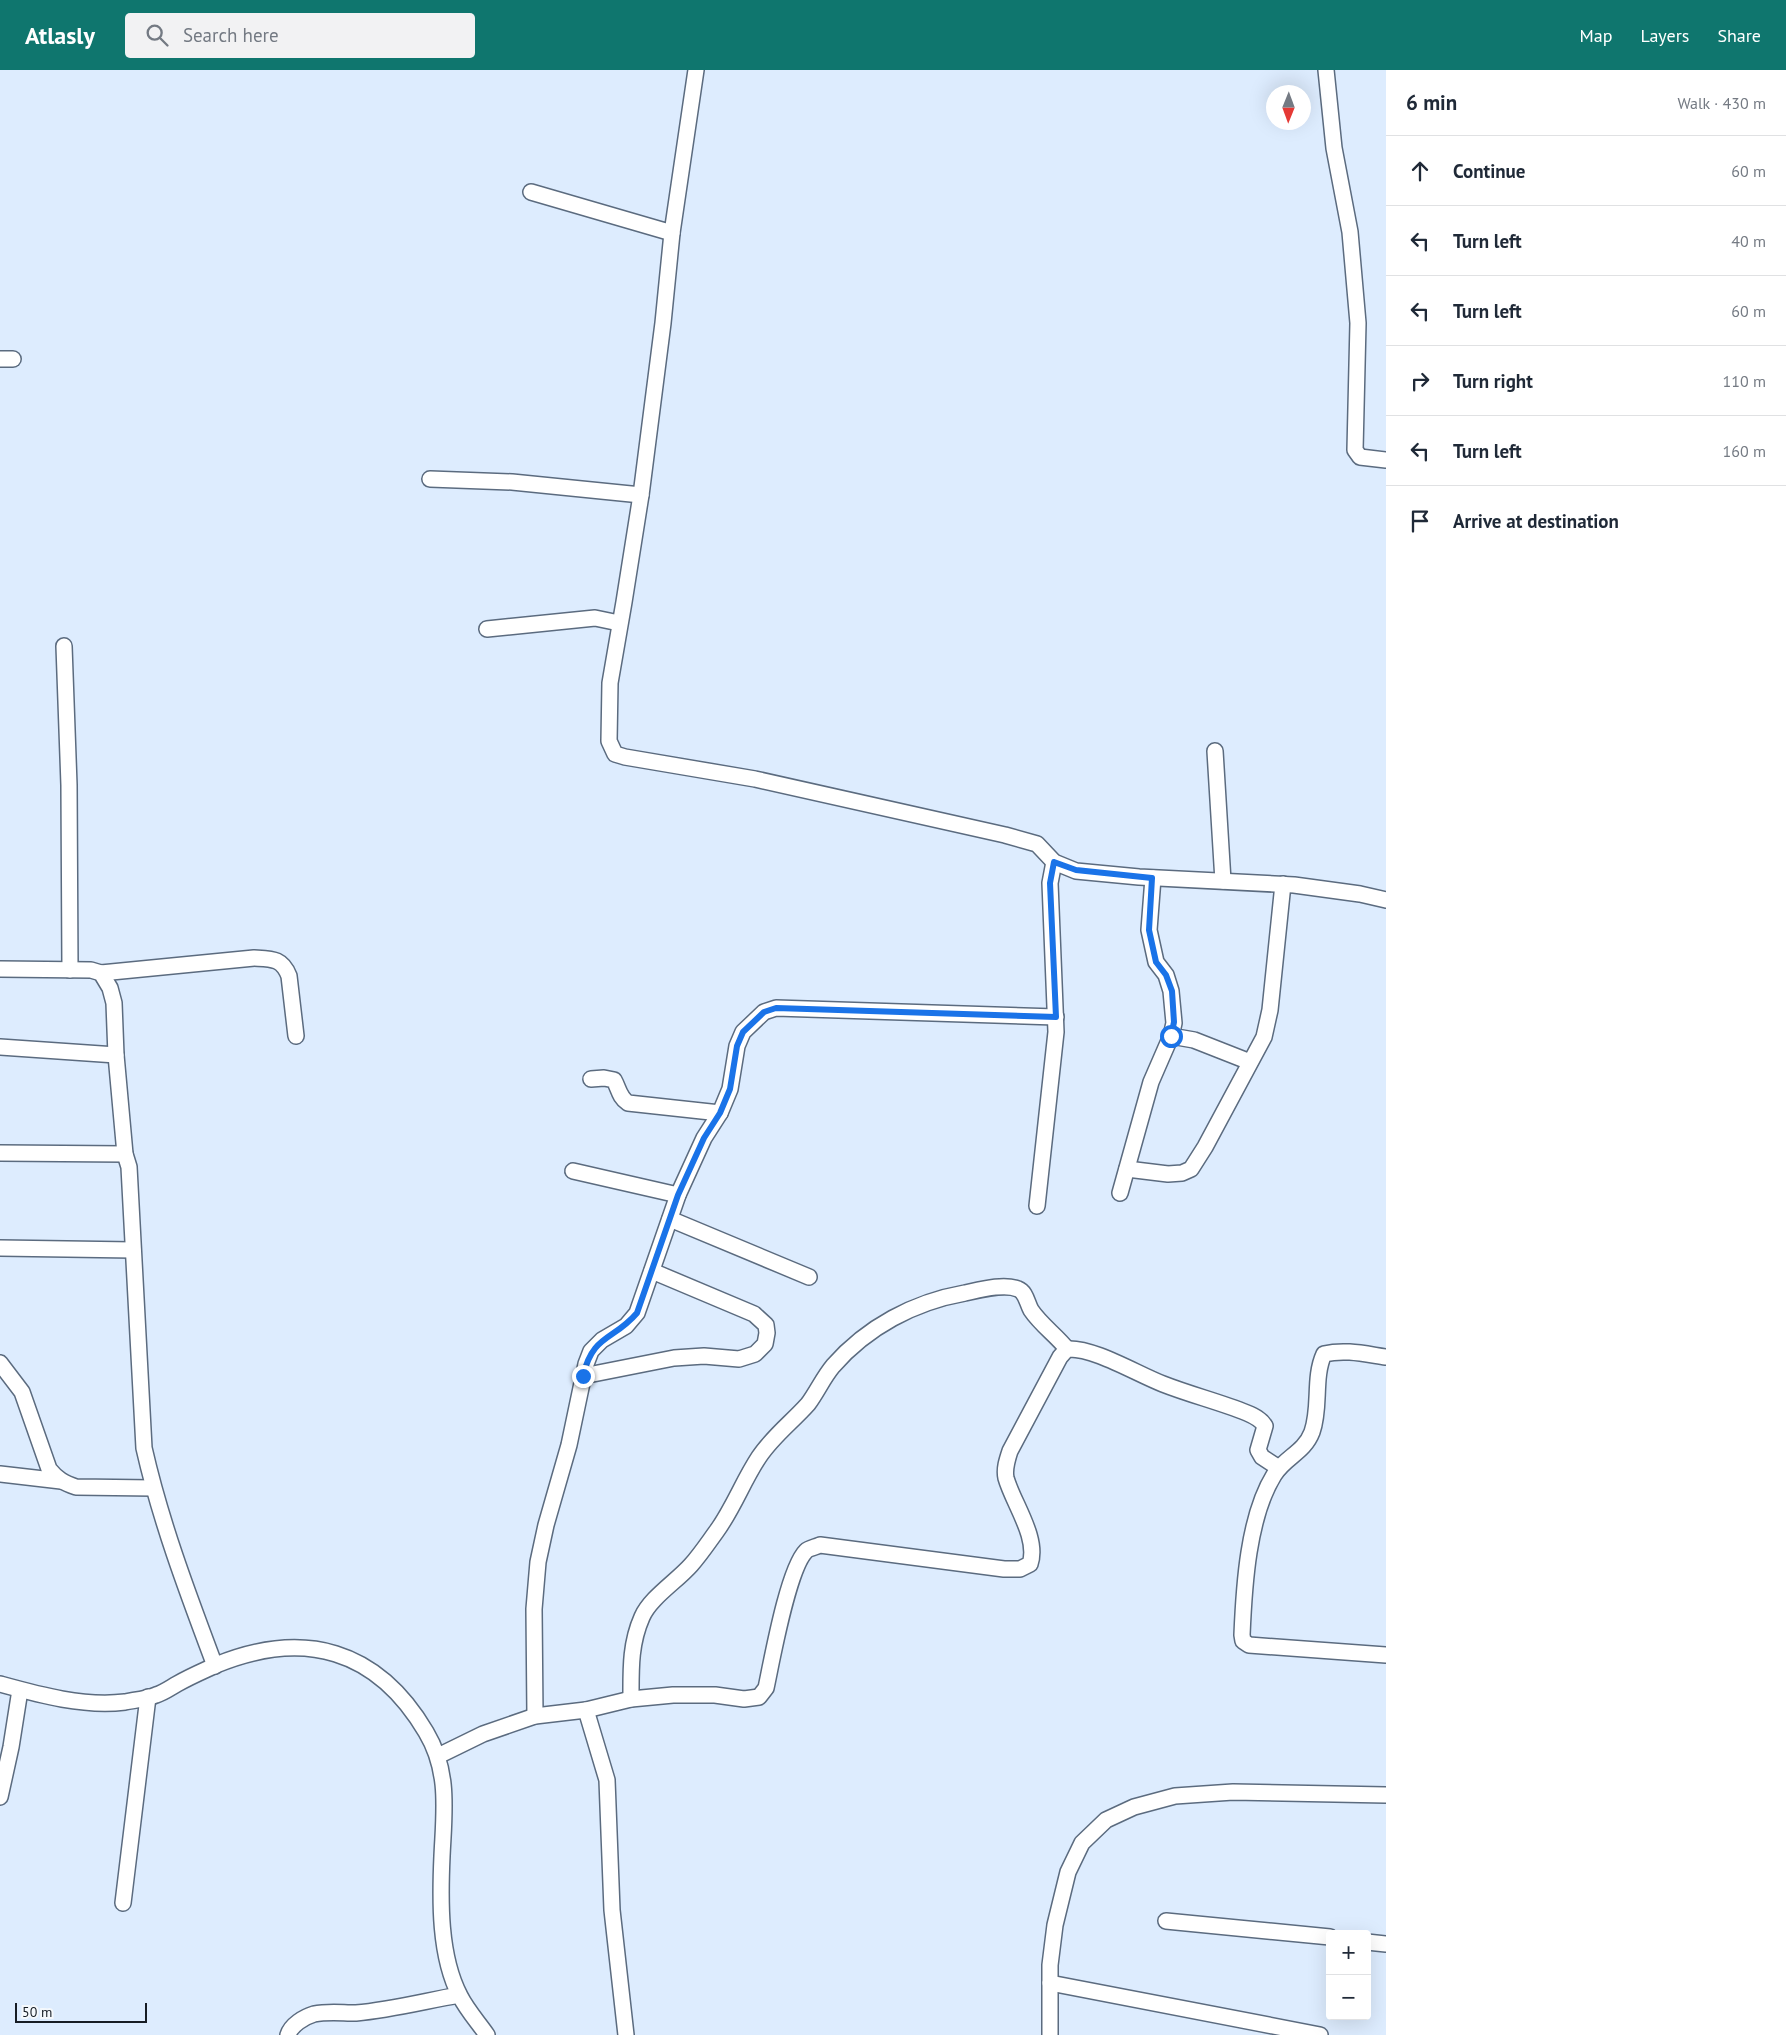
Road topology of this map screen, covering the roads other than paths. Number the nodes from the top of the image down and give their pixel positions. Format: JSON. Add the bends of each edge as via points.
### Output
{"nodes":[{"id":1,"x":696,"y":70,"type":"edge"},
{"id":2,"x":1326,"y":70,"type":"edge"},
{"id":3,"x":531,"y":192,"type":"dead end"},
{"id":4,"x":672,"y":233,"type":"junction"},
{"id":5,"x":1386,"y":460,"type":"edge"},
{"id":6,"x":430,"y":479,"type":"dead end"},
{"id":7,"x":641,"y":495,"type":"junction"},
{"id":8,"x":619,"y":623,"type":"junction"},
{"id":9,"x":487,"y":629,"type":"dead end"},
{"id":10,"x":64,"y":646,"type":"dead end"},
{"id":11,"x":1215,"y":751,"type":"dead end"},
{"id":12,"x":1054,"y":862,"type":"junction"},
{"id":13,"x":1152,"y":878,"type":"junction"},
{"id":14,"x":1223,"y":881,"type":"junction"},
{"id":15,"x":1283,"y":884,"type":"junction"},
{"id":16,"x":1386,"y":900,"type":"edge"},
{"id":17,"x":0,"y":969,"type":"edge"},
{"id":18,"x":70,"y":970,"type":"junction"},
{"id":19,"x":100,"y":973,"type":"junction"},
{"id":20,"x":1056,"y":1017,"type":"junction"},
{"id":21,"x":296,"y":1036,"type":"dead end"},
{"id":22,"x":1171,"y":1036,"type":"junction"},
{"id":23,"x":0,"y":1047,"type":"edge"},
{"id":24,"x":116,"y":1055,"type":"junction"},
{"id":25,"x":1250,"y":1062,"type":"junction"},
{"id":26,"x":591,"y":1079,"type":"dead end"},
{"id":27,"x":720,"y":1113,"type":"junction"},
{"id":28,"x":0,"y":1153,"type":"edge"},
{"id":29,"x":124,"y":1154,"type":"junction"},
{"id":30,"x":1127,"y":1169,"type":"junction"},
{"id":31,"x":572,"y":1172,"type":"dead end"},
{"id":32,"x":1120,"y":1193,"type":"dead end"},
{"id":33,"x":678,"y":1195,"type":"junction"},
{"id":34,"x":1037,"y":1206,"type":"dead end"},
{"id":35,"x":670,"y":1219,"type":"junction"},
{"id":36,"x":0,"y":1248,"type":"edge"},
{"id":37,"x":133,"y":1250,"type":"junction"},
{"id":38,"x":652,"y":1271,"type":"junction"},
{"id":39,"x":808,"y":1277,"type":"dead end"},
{"id":40,"x":1067,"y":1349,"type":"junction"},
{"id":41,"x":1386,"y":1358,"type":"edge"},
{"id":42,"x":0,"y":1363,"type":"edge"},
{"id":43,"x":583,"y":1376,"type":"junction"},
{"id":44,"x":1279,"y":1468,"type":"junction"},
{"id":45,"x":0,"y":1474,"type":"edge"},
{"id":46,"x":61,"y":1481,"type":"junction"},
{"id":47,"x":153,"y":1488,"type":"junction"},
{"id":48,"x":1386,"y":1655,"type":"edge"},
{"id":49,"x":215,"y":1666,"type":"junction"},
{"id":50,"x":0,"y":1684,"type":"edge"},
{"id":51,"x":20,"y":1690,"type":"junction"},
{"id":52,"x":148,"y":1697,"type":"junction"},
{"id":53,"x":631,"y":1699,"type":"junction"},
{"id":54,"x":586,"y":1710,"type":"junction"},
{"id":55,"x":535,"y":1716,"type":"junction"},
{"id":56,"x":438,"y":1756,"type":"junction"},
{"id":57,"x":1386,"y":1795,"type":"edge"},
{"id":58,"x":0,"y":1797,"type":"edge"},
{"id":59,"x":123,"y":1903,"type":"dead end"},
{"id":60,"x":1166,"y":1920,"type":"dead end"},
{"id":61,"x":1326,"y":1937,"type":"edge"},
{"id":62,"x":1371,"y":1942,"type":"edge"},
{"id":63,"x":1386,"y":1944,"type":"edge"},
{"id":64,"x":1050,"y":1983,"type":"junction"},
{"id":65,"x":459,"y":1994,"type":"junction"},
{"id":66,"x":288,"y":2035,"type":"edge"},
{"id":67,"x":487,"y":2035,"type":"edge"},
{"id":68,"x":626,"y":2035,"type":"edge"},
{"id":69,"x":1050,"y":2035,"type":"edge"},
{"id":70,"x":1320,"y":2035,"type":"edge"}],
"edges":[{"from":1,"to":4,"type":"street"},
{"from":2,"to":5,"type":"street","via":[[1334,148],[1350,232],[1358,323],[1355,450],[1360,457]]},
{"from":3,"to":4,"type":"street"},
{"from":4,"to":7,"type":"street"},
{"from":6,"to":7,"type":"street","via":[[512,482]]},
{"from":7,"to":8,"type":"street"},
{"from":8,"to":9,"type":"street","via":[[595,618]]},
{"from":8,"to":12,"type":"street","via":[[610,683],[609,741],[615,754],[755,779],[1005,834],[1036,844]]},
{"from":10,"to":18,"type":"street"},
{"from":11,"to":14,"type":"street"},
{"from":12,"to":13,"type":"street","via":[[1076,870]]},
{"from":12,"to":20,"type":"street","via":[[1050,883]]},
{"from":13,"to":14,"type":"street"},
{"from":13,"to":22,"type":"street","via":[[1149,930],[1156,962],[1172,991],[1174,1022]]},
{"from":14,"to":15,"type":"street"},
{"from":15,"to":16,"type":"street"},
{"from":15,"to":25,"type":"street","via":[[1270,1010],[1264,1037]]},
{"from":17,"to":18,"type":"street"},
{"from":18,"to":19,"type":"street"},
{"from":19,"to":21,"type":"street","via":[[272,959],[286,968],[289,976]]},
{"from":19,"to":24,"type":"street","via":[[110,988],[114,1003]]},
{"from":20,"to":27,"type":"street","via":[[776,1008],[764,1012],[743,1032],[737,1046],[730,1089]]},
{"from":20,"to":34,"type":"street","via":[[1055,1054]]},
{"from":22,"to":25,"type":"street","via":[[1194,1040]]},
{"from":22,"to":30,"type":"street","via":[[1151,1082]]},
{"from":23,"to":24,"type":"street"},
{"from":24,"to":29,"type":"street"},
{"from":25,"to":30,"type":"street","via":[[1191,1169],[1168,1174]]},
{"from":26,"to":27,"type":"street","via":[[614,1080],[621,1098],[628,1104]]},
{"from":27,"to":33,"type":"street","via":[[704,1138]]},
{"from":28,"to":29,"type":"street"},
{"from":29,"to":37,"type":"street","via":[[129,1167]]},
{"from":30,"to":32,"type":"street"},
{"from":31,"to":33,"type":"street"},
{"from":33,"to":35,"type":"street"},
{"from":35,"to":38,"type":"street"},
{"from":35,"to":39,"type":"street"},
{"from":36,"to":37,"type":"street"},
{"from":37,"to":47,"type":"street","via":[[144,1448]]},
{"from":38,"to":43,"type":"street","via":[[637,1313],[626,1326],[602,1340],[591,1351]]},
{"from":38,"to":43,"type":"street","via":[[754,1314],[766,1325],[765,1344],[755,1354],[739,1359],[674,1358]]},
{"from":40,"to":44,"type":"street","via":[[1092,1353],[1261,1420],[1265,1426],[1258,1450],[1262,1457]]},
{"from":40,"to":53,"type":"street","via":[[1037,1319],[1024,1293],[1017,1288],[997,1287],[943,1297],[898,1314],[862,1337],[832,1368],[816,1394],[779,1431],[760,1456],[718,1530],[692,1564],[643,1614],[635,1634],[631,1659]]},
{"from":40,"to":53,"type":"street","via":[[1010,1451],[1006,1465],[1006,1478],[1029,1538],[1033,1555],[1030,1564],[1004,1569],[820,1545],[807,1550],[798,1563],[766,1688],[759,1697],[673,1695]]},
{"from":41,"to":44,"type":"street","via":[[1360,1352],[1324,1354],[1312,1431],[1305,1446]]},
{"from":42,"to":46,"type":"street","via":[[22,1392],[49,1469]]},
{"from":43,"to":55,"type":"street","via":[[569,1445],[538,1562],[534,1609]]},
{"from":44,"to":48,"type":"street","via":[[1266,1492],[1248,1557],[1243,1641],[1249,1645]]},
{"from":45,"to":46,"type":"street"},
{"from":46,"to":47,"type":"street","via":[[76,1487]]},
{"from":47,"to":49,"type":"street"},
{"from":49,"to":52,"type":"street"},
{"from":49,"to":56,"type":"street","via":[[272,1649],[299,1648],[327,1651],[358,1662],[378,1675],[415,1714]]},
{"from":50,"to":51,"type":"street"},
{"from":51,"to":52,"type":"street","via":[[92,1703]]},
{"from":51,"to":58,"type":"street"},
{"from":52,"to":59,"type":"street"},
{"from":53,"to":54,"type":"street"},
{"from":54,"to":55,"type":"street"},
{"from":54,"to":68,"type":"street","via":[[607,1780],[612,1910]]},
{"from":55,"to":56,"type":"street","via":[[483,1734]]},
{"from":56,"to":65,"type":"street","via":[[445,1803],[443,1934]]},
{"from":57,"to":64,"type":"street","via":[[1233,1792],[1175,1796],[1134,1806],[1106,1820],[1082,1843],[1068,1872],[1054,1925]]},
{"from":60,"to":61,"type":"street"},
{"from":62,"to":63,"type":"street"},
{"from":64,"to":69,"type":"street"},
{"from":64,"to":70,"type":"street"},
{"from":65,"to":66,"type":"street","via":[[390,2009],[314,2014],[300,2020]]},
{"from":65,"to":67,"type":"street"}]}
